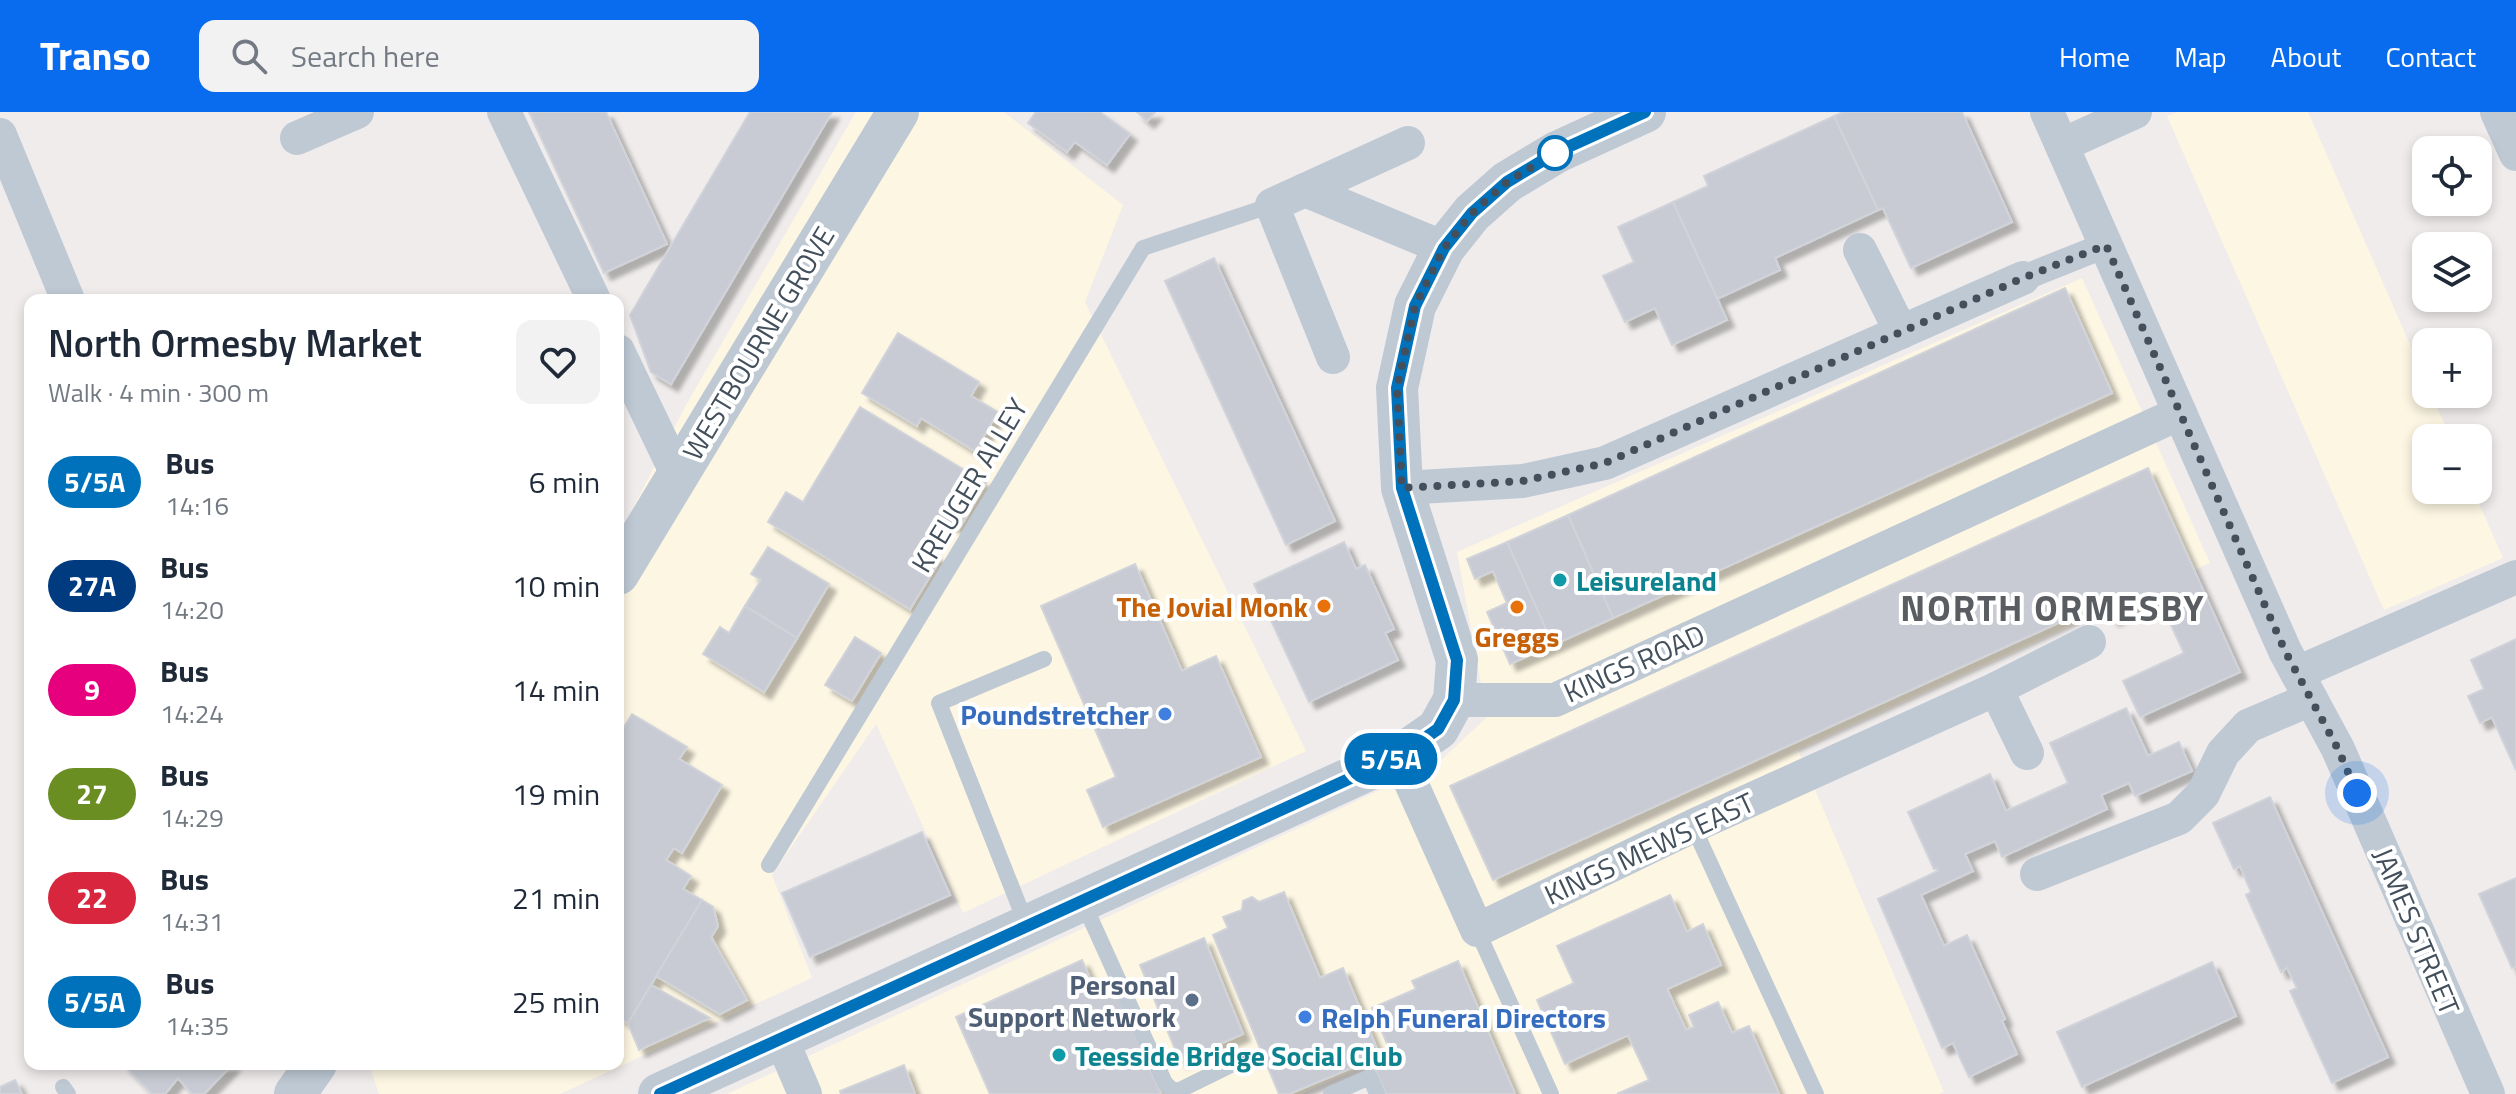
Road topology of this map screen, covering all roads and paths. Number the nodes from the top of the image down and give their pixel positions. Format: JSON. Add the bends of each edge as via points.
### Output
{"nodes":[{"id":1,"x":357,"y":112,"type":"edge"},
{"id":2,"x":504,"y":112,"type":"edge"},
{"id":3,"x":898,"y":112,"type":"edge"},
{"id":4,"x":1645,"y":112,"type":"edge"},
{"id":5,"x":2047,"y":112,"type":"edge"},
{"id":6,"x":2135,"y":112,"type":"edge"},
{"id":7,"x":2497,"y":112,"type":"edge"},
{"id":8,"x":0,"y":135,"type":"edge"},
{"id":9,"x":297,"y":138,"type":"dead end"},
{"id":10,"x":1408,"y":143,"type":"dead end"},
{"id":11,"x":2062,"y":145,"type":"junction"},
{"id":12,"x":2516,"y":154,"type":"edge"},
{"id":13,"x":1305,"y":190,"type":"junction"},
{"id":14,"x":1272,"y":205,"type":"junction"},
{"id":15,"x":2106,"y":245,"type":"junction"},
{"id":16,"x":1444,"y":248,"type":"junction"},
{"id":17,"x":1860,"y":250,"type":"dead end"},
{"id":18,"x":2023,"y":278,"type":"joint"},
{"id":19,"x":66,"y":294,"type":"edge"},
{"id":20,"x":591,"y":294,"type":"edge"},
{"id":21,"x":1901,"y":332,"type":"junction"},
{"id":22,"x":1333,"y":357,"type":"dead end"},
{"id":23,"x":624,"y":364,"type":"edge"},
{"id":24,"x":2180,"y":413,"type":"junction"},
{"id":25,"x":678,"y":476,"type":"junction"},
{"id":26,"x":1402,"y":488,"type":"junction"},
{"id":27,"x":624,"y":564,"type":"edge"},
{"id":28,"x":2516,"y":577,"type":"edge"},
{"id":29,"x":2089,"y":642,"type":"dead end"},
{"id":30,"x":1044,"y":659,"type":"dead end"},
{"id":31,"x":2304,"y":686,"type":"junction"},
{"id":32,"x":1996,"y":689,"type":"junction"},
{"id":33,"x":1454,"y":700,"type":"junction"},
{"id":34,"x":2027,"y":753,"type":"dead end"},
{"id":35,"x":1399,"y":756,"type":"junction"},
{"id":36,"x":1693,"y":826,"type":"junction"},
{"id":37,"x":769,"y":865,"type":"dead end"},
{"id":38,"x":2037,"y":874,"type":"dead end"},
{"id":39,"x":1082,"y":901,"type":"junction"},
{"id":40,"x":1027,"y":926,"type":"junction"},
{"id":41,"x":1477,"y":930,"type":"junction"},
{"id":42,"x":781,"y":1038,"type":"junction"},
{"id":43,"x":1241,"y":1060,"type":"dead end"},
{"id":44,"x":312,"y":1070,"type":"edge"},
{"id":45,"x":295,"y":1094,"type":"edge"},
{"id":46,"x":659,"y":1094,"type":"edge"},
{"id":47,"x":805,"y":1094,"type":"edge"},
{"id":48,"x":1331,"y":1094,"type":"edge"},
{"id":49,"x":1377,"y":1094,"type":"edge"},
{"id":50,"x":1551,"y":1094,"type":"edge"},
{"id":51,"x":1816,"y":1094,"type":"edge"},
{"id":52,"x":2488,"y":1094,"type":"edge"}],
"edges":[{"from":1,"to":9,"type":"street"},
{"from":2,"to":20,"type":"street"},
{"from":3,"to":25,"type":"street","name":"WESTBOURNE GROVE"},
{"from":4,"to":16,"type":"street","via":[[1557,152],[1507,182]]},
{"from":5,"to":11,"type":"street","name":"JAMES STREET"},
{"from":6,"to":11,"type":"street"},
{"from":7,"to":12,"type":"street"},
{"from":8,"to":19,"type":"street"},
{"from":10,"to":13,"type":"street"},
{"from":11,"to":15,"type":"street","name":"JAMES STREET"},
{"from":13,"to":14,"type":"street"},
{"from":13,"to":16,"type":"street"},
{"from":14,"to":22,"type":"street"},
{"from":14,"to":37,"type":"lane","name":"KREUGER ALLEY","via":[[1143,248]]},
{"from":15,"to":18,"type":"street"},
{"from":15,"to":24,"type":"street","name":"JAMES STREET"},
{"from":16,"to":26,"type":"street","via":[[1415,306],[1397,388]]},
{"from":17,"to":21,"type":"street"},
{"from":18,"to":21,"type":"street"},
{"from":21,"to":26,"type":"street","via":[[1605,463],[1523,481]]},
{"from":23,"to":25,"type":"street"},
{"from":24,"to":31,"type":"street","name":"JAMES STREET"},
{"from":24,"to":33,"type":"street","name":"KINGS ROAD","via":[[1555,700]]},
{"from":25,"to":27,"type":"street","name":"WESTBOURNE GROVE"},
{"from":26,"to":33,"type":"street","via":[[1457,660]]},
{"from":28,"to":31,"type":"street"},
{"from":29,"to":32,"type":"street","name":"KINGS MEWS EAST"},
{"from":30,"to":40,"type":"lane","via":[[939,703]]},
{"from":31,"to":38,"type":"street","via":[[2248,726],[2223,753],[2203,794],[2179,818]]},
{"from":31,"to":52,"type":"street","name":"JAMES STREET","via":[[2338,749]]},
{"from":32,"to":34,"type":"street"},
{"from":32,"to":36,"type":"street","name":"KINGS MEWS EAST"},
{"from":33,"to":35,"type":"street","via":[[1438,729]]},
{"from":35,"to":39,"type":"street"},
{"from":35,"to":41,"type":"street"},
{"from":36,"to":41,"type":"street","name":"KINGS MEWS EAST"},
{"from":36,"to":51,"type":"lane"},
{"from":39,"to":40,"type":"street"},
{"from":39,"to":43,"type":"lane","via":[[1165,1083],[1178,1091]]},
{"from":40,"to":42,"type":"street"},
{"from":41,"to":50,"type":"lane"},
{"from":42,"to":46,"type":"street"},
{"from":42,"to":47,"type":"street"},
{"from":44,"to":45,"type":"street"},
{"from":48,"to":49,"type":"lane","via":[[1370,1077]]}]}
